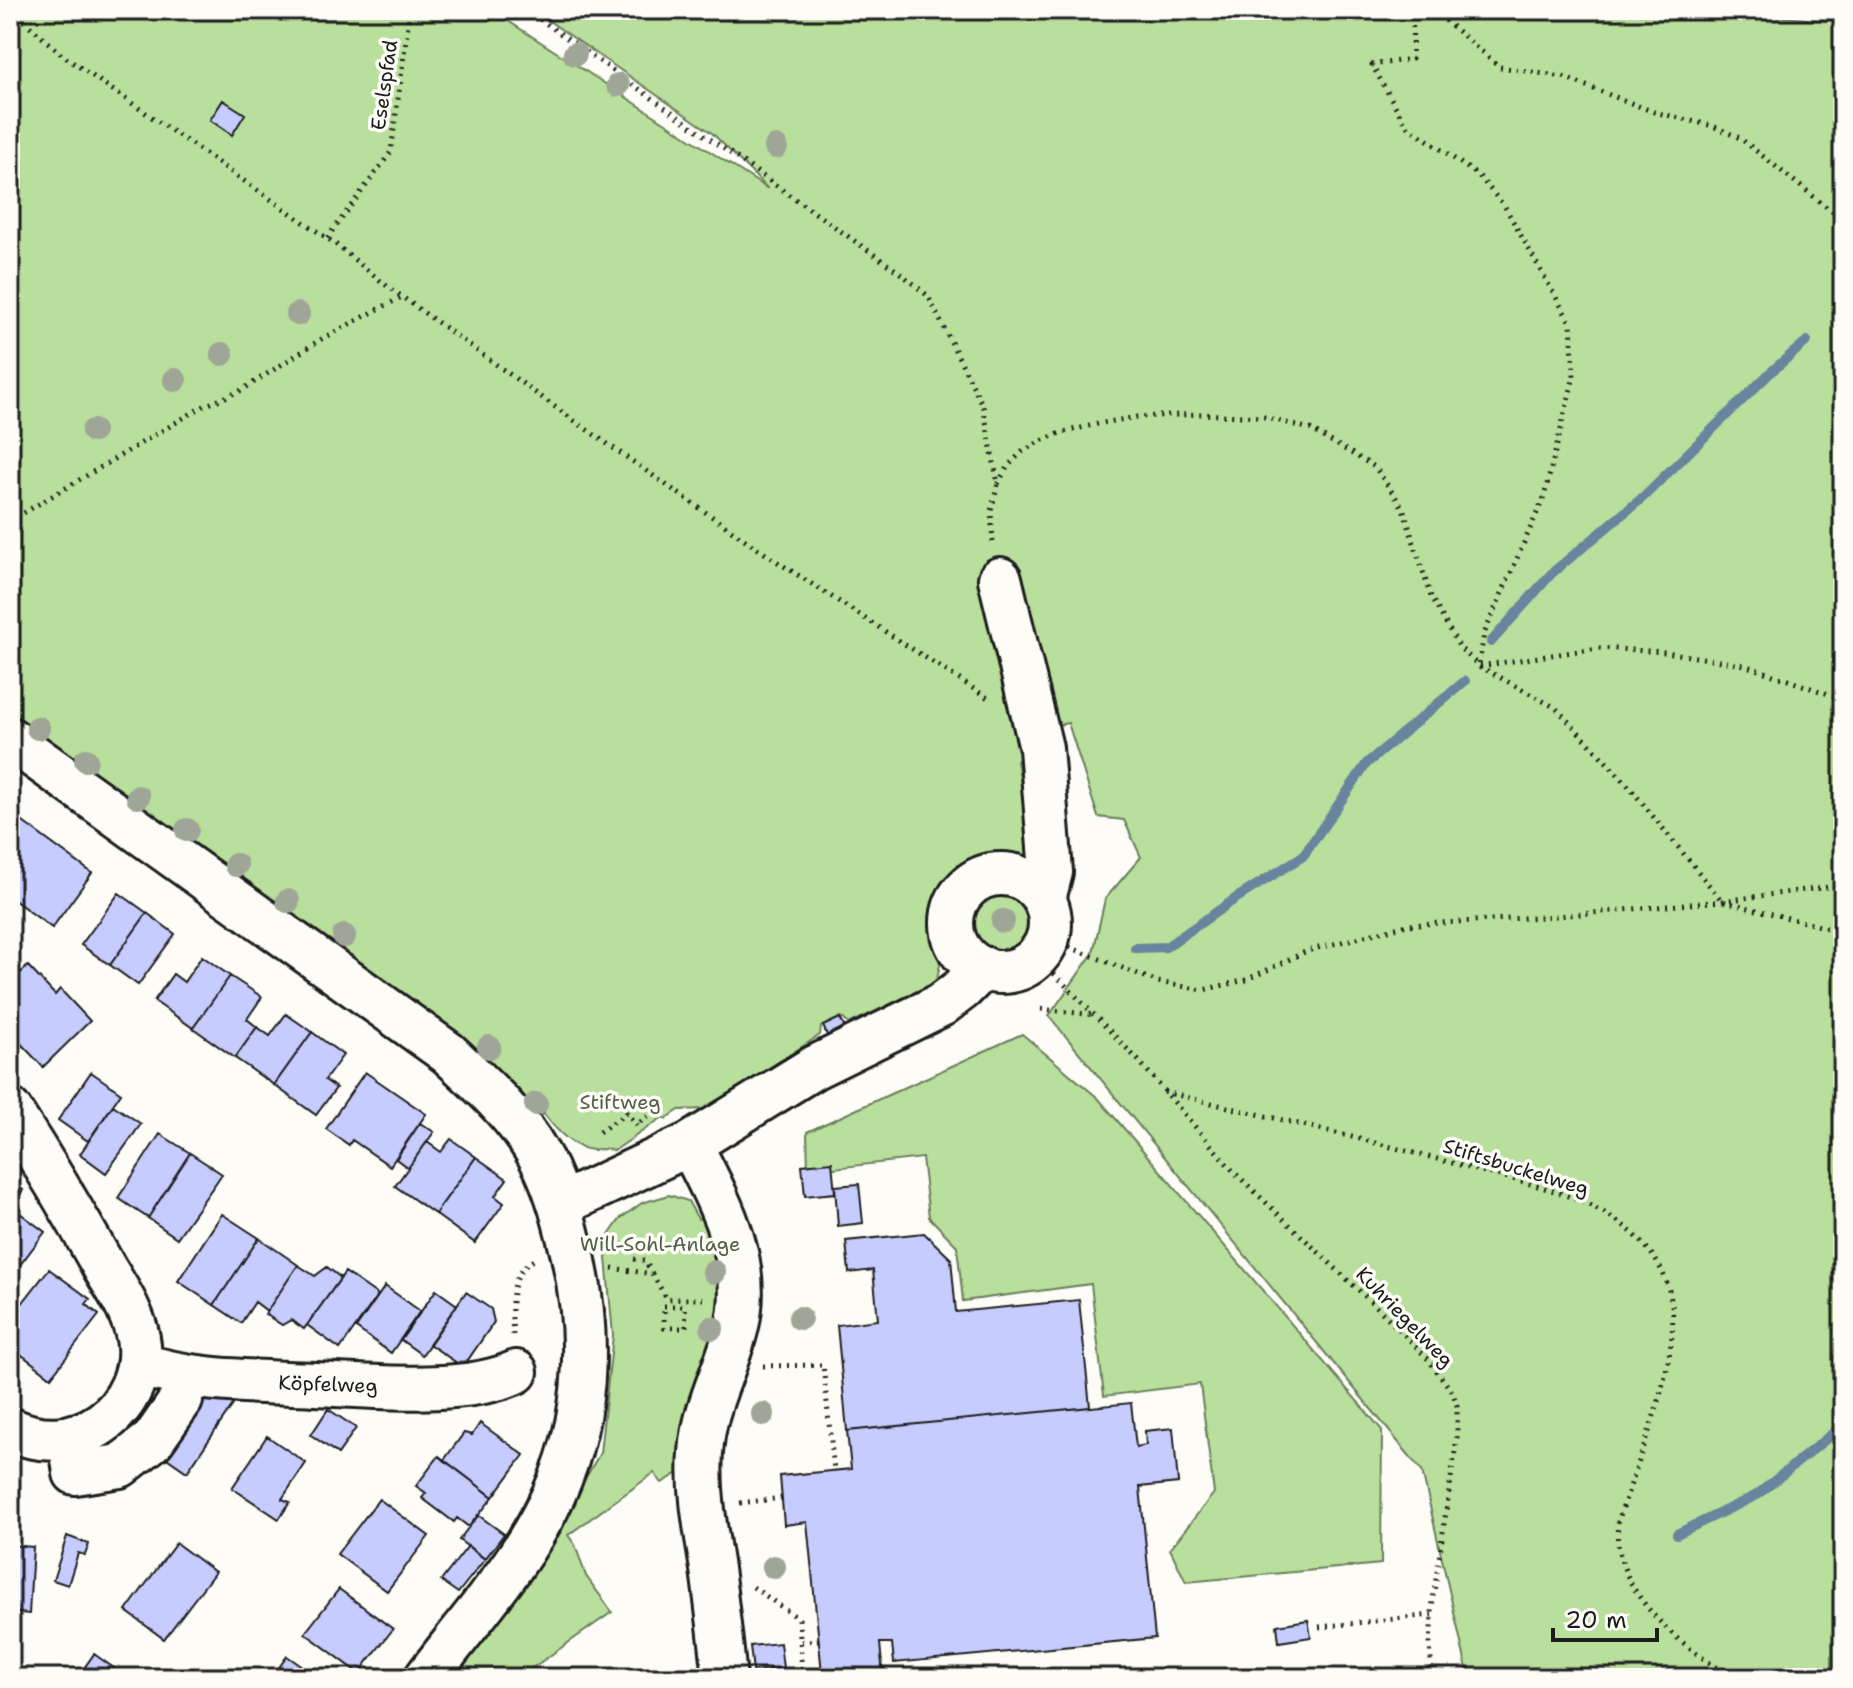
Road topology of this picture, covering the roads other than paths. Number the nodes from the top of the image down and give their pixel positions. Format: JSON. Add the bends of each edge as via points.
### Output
{"nodes":[{"id":1,"x":1000,"y":579,"type":"road end"},
{"id":2,"x":10,"y":739,"type":"edge"},
{"id":3,"x":1044,"y":899,"type":"junction"},
{"id":4,"x":983,"y":968,"type":"junction"},
{"id":5,"x":10,"y":1110,"type":"edge"},
{"id":6,"x":690,"y":1144,"type":"junction"},
{"id":7,"x":560,"y":1205,"type":"junction"},
{"id":8,"x":139,"y":1364,"type":"junction"},
{"id":9,"x":516,"y":1372,"type":"road end"},
{"id":10,"x":181,"y":1400,"type":"dead end"},
{"id":11,"x":10,"y":1429,"type":"edge"},
{"id":12,"x":70,"y":1438,"type":"junction"},
{"id":13,"x":426,"y":1678,"type":"edge"},
{"id":14,"x":725,"y":1678,"type":"edge"}],
"edges":[{"from":1,"to":3,"type":"street","via":[[1041,748],[1051,872]]},
{"from":2,"to":7,"type":"street","via":[[448,1053],[526,1134]]},
{"from":3,"to":4,"type":"street","via":[[1050,917],[1041,948],[1017,969]]},
{"from":3,"to":4,"type":"street","via":[[1023,879],[1005,874],[986,876],[963,893],[954,910],[955,938],[964,955]]},
{"from":4,"to":6,"type":"street","via":[[941,1005],[813,1068]]},
{"from":5,"to":8,"type":"street","via":[[132,1317]]},
{"from":6,"to":7,"type":"street"},
{"from":6,"to":14,"type":"street","via":[[736,1247],[740,1298],[737,1328],[704,1424],[701,1455]]},
{"from":7,"to":13,"type":"street","via":[[588,1259],[585,1356],[567,1460],[527,1542]]},
{"from":8,"to":9,"type":"street","name":"Köpfelweg","via":[[213,1380],[376,1387],[462,1385]]},
{"from":8,"to":12,"type":"street","via":[[117,1409],[91,1430]]},
{"from":10,"to":12,"type":"street","via":[[153,1440],[120,1466],[75,1473]]},
{"from":11,"to":12,"type":"street","via":[[28,1438]]}]}
